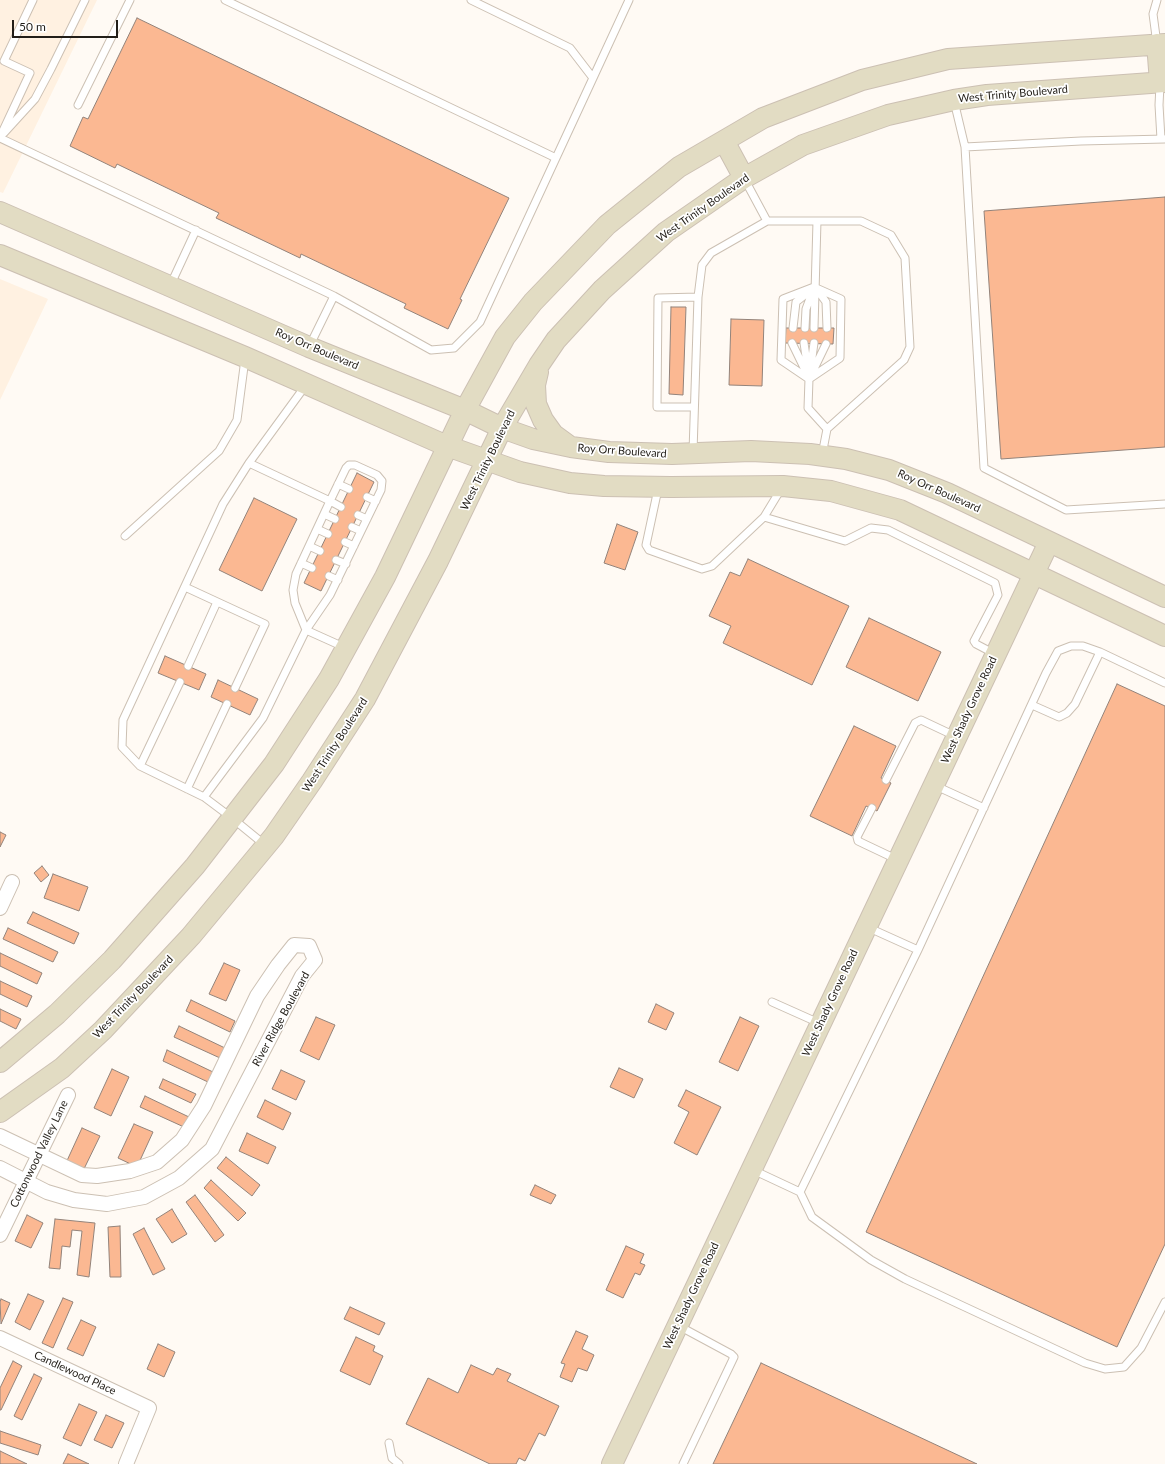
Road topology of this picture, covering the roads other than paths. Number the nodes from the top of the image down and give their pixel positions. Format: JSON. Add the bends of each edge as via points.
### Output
{"nodes":[{"id":1,"x":34,"y":0,"type":"edge"},
{"id":2,"x":85,"y":0,"type":"edge"},
{"id":3,"x":130,"y":0,"type":"edge"},
{"id":4,"x":225,"y":0,"type":"edge"},
{"id":5,"x":471,"y":0,"type":"edge"},
{"id":6,"x":629,"y":0,"type":"edge"},
{"id":7,"x":1156,"y":0,"type":"edge"},
{"id":8,"x":1161,"y":44,"type":"edge"},
{"id":9,"x":593,"y":78,"type":"junction"},
{"id":10,"x":1162,"y":82,"type":"edge"},
{"id":11,"x":954,"y":100,"type":"junction"},
{"id":12,"x":78,"y":105,"type":"dead end"},
{"id":13,"x":0,"y":137,"type":"edge"},
{"id":14,"x":1163,"y":139,"type":"edge"},
{"id":15,"x":724,"y":141,"type":"junction"},
{"id":16,"x":965,"y":147,"type":"junction"},
{"id":17,"x":556,"y":158,"type":"junction"},
{"id":18,"x":744,"y":178,"type":"junction"},
{"id":19,"x":0,"y":212,"type":"edge"},
{"id":20,"x":767,"y":221,"type":"junction"},
{"id":21,"x":817,"y":221,"type":"junction"},
{"id":22,"x":196,"y":230,"type":"junction"},
{"id":23,"x":0,"y":255,"type":"edge"},
{"id":24,"x":170,"y":286,"type":"junction"},
{"id":25,"x":814,"y":287,"type":"junction"},
{"id":26,"x":334,"y":296,"type":"junction"},
{"id":27,"x":698,"y":297,"type":"junction"},
{"id":28,"x":793,"y":328,"type":"dead end"},
{"id":29,"x":805,"y":328,"type":"dead end"},
{"id":30,"x":814,"y":328,"type":"dead end"},
{"id":31,"x":827,"y":328,"type":"dead end"},
{"id":32,"x":792,"y":343,"type":"dead end"},
{"id":33,"x":804,"y":344,"type":"dead end"},
{"id":34,"x":814,"y":344,"type":"dead end"},
{"id":35,"x":826,"y":344,"type":"dead end"},
{"id":36,"x":309,"y":347,"type":"junction"},
{"id":37,"x":245,"y":357,"type":"junction"},
{"id":38,"x":539,"y":365,"type":"junction"},
{"id":39,"x":809,"y":378,"type":"junction"},
{"id":40,"x":306,"y":384,"type":"junction"},
{"id":41,"x":694,"y":407,"type":"junction"},
{"id":42,"x":465,"y":410,"type":"junction"},
{"id":43,"x":502,"y":428,"type":"junction"},
{"id":44,"x":827,"y":429,"type":"junction"},
{"id":45,"x":447,"y":446,"type":"junction"},
{"id":46,"x":571,"y":447,"type":"junction"},
{"id":47,"x":693,"y":452,"type":"junction"},
{"id":48,"x":822,"y":455,"type":"junction"},
{"id":49,"x":487,"y":460,"type":"junction"},
{"id":50,"x":249,"y":463,"type":"junction"},
{"id":51,"x":338,"y":484,"type":"junction"},
{"id":52,"x":783,"y":486,"type":"junction"},
{"id":53,"x":659,"y":487,"type":"junction"},
{"id":54,"x":349,"y":489,"type":"dead end"},
{"id":55,"x":366,"y":497,"type":"dead end"},
{"id":56,"x":330,"y":501,"type":"junction"},
{"id":57,"x":376,"y":501,"type":"junction"},
{"id":58,"x":1165,"y":504,"type":"edge"},
{"id":59,"x":341,"y":507,"type":"dead end"},
{"id":60,"x":324,"y":514,"type":"junction"},
{"id":61,"x":358,"y":515,"type":"dead end"},
{"id":62,"x":764,"y":517,"type":"junction"},
{"id":63,"x":335,"y":519,"type":"dead end"},
{"id":64,"x":367,"y":519,"type":"junction"},
{"id":65,"x":352,"y":527,"type":"dead end"},
{"id":66,"x":317,"y":529,"type":"junction"},
{"id":67,"x":361,"y":531,"type":"junction"},
{"id":68,"x":328,"y":534,"type":"dead end"},
{"id":69,"x":125,"y":536,"type":"dead end"},
{"id":70,"x":345,"y":542,"type":"dead end"},
{"id":71,"x":1049,"y":542,"type":"junction"},
{"id":72,"x":309,"y":546,"type":"junction"},
{"id":73,"x":354,"y":546,"type":"junction"},
{"id":74,"x":320,"y":551,"type":"dead end"},
{"id":75,"x":336,"y":560,"type":"dead end"},
{"id":76,"x":301,"y":563,"type":"junction"},
{"id":77,"x":346,"y":564,"type":"junction"},
{"id":78,"x":312,"y":568,"type":"dead end"},
{"id":79,"x":1033,"y":574,"type":"junction"},
{"id":80,"x":329,"y":576,"type":"dead end"},
{"id":81,"x":338,"y":580,"type":"junction"},
{"id":82,"x":185,"y":587,"type":"junction"},
{"id":83,"x":1165,"y":596,"type":"edge"},
{"id":84,"x":217,"y":602,"type":"junction"},
{"id":85,"x":306,"y":630,"type":"junction"},
{"id":86,"x":1165,"y":636,"type":"edge"},
{"id":87,"x":346,"y":648,"type":"junction"},
{"id":88,"x":1100,"y":652,"type":"junction"},
{"id":89,"x":996,"y":654,"type":"junction"},
{"id":90,"x":188,"y":666,"type":"dead end"},
{"id":91,"x":180,"y":682,"type":"dead end"},
{"id":92,"x":1165,"y":683,"type":"edge"},
{"id":93,"x":235,"y":688,"type":"dead end"},
{"id":94,"x":227,"y":704,"type":"dead end"},
{"id":95,"x":1032,"y":705,"type":"junction"},
{"id":96,"x":956,"y":737,"type":"junction"},
{"id":97,"x":140,"y":766,"type":"junction"},
{"id":98,"x":886,"y":780,"type":"dead end"},
{"id":99,"x":934,"y":785,"type":"junction"},
{"id":100,"x":187,"y":789,"type":"junction"},
{"id":101,"x":204,"y":798,"type":"junction"},
{"id":102,"x":872,"y":808,"type":"dead end"},
{"id":103,"x":984,"y":808,"type":"junction"},
{"id":104,"x":232,"y":818,"type":"junction"},
{"id":105,"x":266,"y":846,"type":"junction"},
{"id":106,"x":898,"y":860,"type":"junction"},
{"id":107,"x":12,"y":882,"type":"dead end"},
{"id":108,"x":0,"y":908,"type":"edge"},
{"id":109,"x":866,"y":926,"type":"junction"},
{"id":110,"x":918,"y":950,"type":"junction"},
{"id":111,"x":772,"y":1002,"type":"dead end"},
{"id":112,"x":820,"y":1024,"type":"junction"},
{"id":113,"x":0,"y":1062,"type":"edge"},
{"id":114,"x":68,"y":1095,"type":"dead end"},
{"id":115,"x":0,"y":1112,"type":"edge"},
{"id":116,"x":0,"y":1136,"type":"edge"},
{"id":117,"x":39,"y":1155,"type":"junction"},
{"id":118,"x":0,"y":1168,"type":"edge"},
{"id":119,"x":751,"y":1169,"type":"junction"},
{"id":120,"x":26,"y":1181,"type":"junction"},
{"id":121,"x":800,"y":1192,"type":"junction"},
{"id":122,"x":0,"y":1234,"type":"edge"},
{"id":123,"x":1165,"y":1302,"type":"edge"},
{"id":124,"x":677,"y":1325,"type":"junction"},
{"id":125,"x":0,"y":1338,"type":"edge"},
{"id":126,"x":389,"y":1443,"type":"dead end"},
{"id":127,"x":126,"y":1464,"type":"edge"},
{"id":128,"x":399,"y":1464,"type":"edge"},
{"id":129,"x":612,"y":1464,"type":"edge"},
{"id":130,"x":683,"y":1464,"type":"edge"}],
"edges":[{"from":1,"to":13,"type":"lane","via":[[4,61],[30,73]]},
{"from":2,"to":13,"type":"lane","via":[[35,99]]},
{"from":3,"to":12,"type":"lane"},
{"from":4,"to":17,"type":"lane"},
{"from":5,"to":9,"type":"lane","via":[[570,48]]},
{"from":6,"to":9,"type":"lane"},
{"from":7,"to":8,"type":"lane","via":[[1154,14]]},
{"from":8,"to":10,"type":"main road"},
{"from":8,"to":15,"type":"main road","via":[[948,59],[862,80],[763,118]]},
{"from":9,"to":17,"type":"lane"},
{"from":10,"to":11,"type":"main road","name":"West Trinity Boulevard","via":[[987,95]]},
{"from":10,"to":14,"type":"lane","via":[[1159,105]]},
{"from":11,"to":16,"type":"lane"},
{"from":11,"to":18,"type":"main road","name":"West Trinity Boulevard","via":[[888,116],[803,145]]},
{"from":13,"to":22,"type":"lane"},
{"from":14,"to":16,"type":"lane"},
{"from":15,"to":18,"type":"main road"},
{"from":15,"to":42,"type":"main road","via":[[679,167],[607,225],[533,302],[505,337]]},
{"from":16,"to":58,"type":"lane","via":[[984,468],[1066,510]]},
{"from":17,"to":26,"type":"lane","via":[[480,322],[454,348],[431,350]]},
{"from":18,"to":20,"type":"lane"},
{"from":18,"to":38,"type":"main road","name":"West Trinity Boulevard","via":[[666,232],[602,290],[556,340]]},
{"from":19,"to":24,"type":"main road","name":"Roy Orr Boulevard"},
{"from":20,"to":21,"type":"lane"},
{"from":20,"to":27,"type":"lane","via":[[711,253],[702,265]]},
{"from":21,"to":25,"type":"lane"},
{"from":21,"to":44,"type":"lane","via":[[860,221],[891,235],[905,258],[910,347],[904,360]]},
{"from":22,"to":24,"type":"lane"},
{"from":22,"to":26,"type":"lane"},
{"from":23,"to":37,"type":"main road"},
{"from":24,"to":36,"type":"main road","name":"Roy Orr Boulevard"},
{"from":25,"to":28,"type":"lane","via":[[796,302]]},
{"from":25,"to":29,"type":"lane","via":[[806,309]]},
{"from":25,"to":30,"type":"lane"},
{"from":25,"to":31,"type":"lane","via":[[826,302]]},
{"from":25,"to":39,"type":"lane","via":[[841,299],[840,358]]},
{"from":25,"to":39,"type":"lane","via":[[783,299],[781,360]]},
{"from":26,"to":36,"type":"lane"},
{"from":27,"to":41,"type":"lane"},
{"from":27,"to":41,"type":"lane","via":[[658,298],[657,407]]},
{"from":32,"to":39,"type":"lane"},
{"from":33,"to":39,"type":"lane"},
{"from":34,"to":39,"type":"lane"},
{"from":35,"to":39,"type":"lane"},
{"from":36,"to":42,"type":"main road","name":"Roy Orr Boulevard"},
{"from":37,"to":40,"type":"main road"},
{"from":37,"to":69,"type":"lane","via":[[237,420],[219,451]]},
{"from":38,"to":43,"type":"main road","name":"West Trinity Boulevard"},
{"from":38,"to":46,"type":"main road","via":[[535,385],[536,404],[553,434]]},
{"from":39,"to":44,"type":"lane","via":[[808,408]]},
{"from":40,"to":45,"type":"main road"},
{"from":40,"to":50,"type":"lane"},
{"from":41,"to":47,"type":"lane"},
{"from":42,"to":43,"type":"main road","name":"Roy Orr Boulevard"},
{"from":42,"to":45,"type":"main road"},
{"from":43,"to":46,"type":"main road","name":"Roy Orr Boulevard","via":[[533,439]]},
{"from":43,"to":49,"type":"main road","name":"West Trinity Boulevard"},
{"from":44,"to":48,"type":"lane"},
{"from":45,"to":49,"type":"main road"},
{"from":45,"to":87,"type":"main road","via":[[385,577]]},
{"from":46,"to":47,"type":"main road","name":"Roy Orr Boulevard","via":[[610,452]]},
{"from":47,"to":48,"type":"main road","name":"Roy Orr Boulevard","via":[[751,451]]},
{"from":48,"to":71,"type":"main road","name":"Roy Orr Boulevard","via":[[846,458],[889,470],[947,493]]},
{"from":49,"to":53,"type":"main road","via":[[520,472],[570,483]]},
{"from":49,"to":105,"type":"main road","name":"West Trinity Boulevard","via":[[438,561],[365,699]]},
{"from":50,"to":56,"type":"lane"},
{"from":50,"to":82,"type":"lane","via":[[223,504]]},
{"from":51,"to":54,"type":"lane"},
{"from":51,"to":56,"type":"lane"},
{"from":51,"to":57,"type":"lane","via":[[349,465],[372,472],[382,481]]},
{"from":52,"to":53,"type":"main road"},
{"from":52,"to":62,"type":"lane"},
{"from":52,"to":79,"type":"main road","via":[[831,491],[900,510]]},
{"from":53,"to":62,"type":"lane","via":[[646,545],[649,550],[702,568],[712,566]]},
{"from":55,"to":57,"type":"lane"},
{"from":56,"to":59,"type":"lane"},
{"from":56,"to":60,"type":"lane"},
{"from":57,"to":64,"type":"lane"},
{"from":60,"to":63,"type":"lane"},
{"from":60,"to":66,"type":"lane"},
{"from":61,"to":64,"type":"lane"},
{"from":62,"to":89,"type":"lane","via":[[845,541],[871,528],[888,530],[995,583],[998,595],[974,641]]},
{"from":64,"to":67,"type":"lane"},
{"from":65,"to":67,"type":"lane"},
{"from":66,"to":68,"type":"lane"},
{"from":66,"to":72,"type":"lane"},
{"from":67,"to":73,"type":"lane"},
{"from":70,"to":73,"type":"lane"},
{"from":71,"to":79,"type":"main road","name":"West Shady Grove Road"},
{"from":71,"to":83,"type":"main road","name":"Roy Orr Boulevard"},
{"from":72,"to":74,"type":"lane"},
{"from":72,"to":76,"type":"lane"},
{"from":73,"to":77,"type":"lane"},
{"from":75,"to":77,"type":"lane"},
{"from":76,"to":78,"type":"lane"},
{"from":76,"to":85,"type":"lane","via":[[293,590],[295,603]]},
{"from":77,"to":81,"type":"lane"},
{"from":79,"to":86,"type":"main road"},
{"from":79,"to":89,"type":"main road","name":"West Shady Grove Road"},
{"from":80,"to":81,"type":"lane"},
{"from":81,"to":85,"type":"lane"},
{"from":82,"to":84,"type":"lane"},
{"from":82,"to":97,"type":"lane","via":[[124,720],[122,747]]},
{"from":84,"to":90,"type":"lane"},
{"from":84,"to":93,"type":"lane","via":[[265,624]]},
{"from":85,"to":87,"type":"lane"},
{"from":85,"to":101,"type":"lane","via":[[264,718]]},
{"from":87,"to":104,"type":"main road","via":[[274,764]]},
{"from":88,"to":92,"type":"lane"},
{"from":88,"to":95,"type":"lane","via":[[1083,646],[1071,646],[1058,651]]},
{"from":88,"to":95,"type":"lane","via":[[1075,704],[1067,713],[1059,717]]},
{"from":89,"to":96,"type":"main road","name":"West Shady Grove Road"},
{"from":91,"to":97,"type":"lane"},
{"from":94,"to":100,"type":"lane"},
{"from":95,"to":103,"type":"lane"},
{"from":96,"to":98,"type":"lane","via":[[921,720],[915,723]]},
{"from":96,"to":99,"type":"main road","name":"West Shady Grove Road"},
{"from":97,"to":100,"type":"lane"},
{"from":99,"to":103,"type":"lane"},
{"from":99,"to":106,"type":"main road","name":"West Shady Grove Road"},
{"from":100,"to":101,"type":"lane"},
{"from":101,"to":104,"type":"lane"},
{"from":102,"to":106,"type":"lane","via":[[857,837],[858,841]]},
{"from":103,"to":110,"type":"lane"},
{"from":104,"to":105,"type":"lane"},
{"from":104,"to":113,"type":"main road","via":[[195,866],[112,960],[57,1014]]},
{"from":105,"to":115,"type":"main road","name":"West Trinity Boulevard","via":[[191,936],[104,1030],[62,1068]]},
{"from":106,"to":109,"type":"main road","name":"West Shady Grove Road"},
{"from":107,"to":108,"type":"street"},
{"from":109,"to":110,"type":"lane"},
{"from":109,"to":112,"type":"main road","name":"West Shady Grove Road"},
{"from":110,"to":121,"type":"lane"},
{"from":111,"to":112,"type":"lane"},
{"from":112,"to":119,"type":"main road","name":"West Shady Grove Road"},
{"from":114,"to":117,"type":"street","name":"Cottonwood Valley Lane"},
{"from":116,"to":117,"type":"street","name":"River Ridge Boulevard"},
{"from":117,"to":120,"type":"street","name":"Cottonwood Valley Lane"},
{"from":117,"to":120,"type":"street","name":"River Ridge Boulevard","via":[[82,1175],[97,1176],[130,1171],[157,1162],[182,1140],[204,1106],[256,996],[294,945],[309,946],[315,960],[302,976],[212,1149],[179,1178],[144,1197],[107,1204],[67,1198],[47,1192]]},
{"from":118,"to":120,"type":"street","name":"River Ridge Boulevard"},
{"from":119,"to":121,"type":"lane"},
{"from":119,"to":124,"type":"main road","name":"West Shady Grove Road"},
{"from":120,"to":122,"type":"street","name":"Cottonwood Valley Lane"},
{"from":121,"to":123,"type":"lane","via":[[812,1217],[871,1260],[934,1293],[1085,1363],[1105,1369],[1124,1367],[1141,1348]]},
{"from":124,"to":129,"type":"main road","name":"West Shady Grove Road"},
{"from":124,"to":130,"type":"lane","via":[[734,1358]]},
{"from":125,"to":127,"type":"street","name":"Candlewood Place","via":[[150,1408]]},
{"from":126,"to":128,"type":"lane","via":[[392,1458]]}]}
